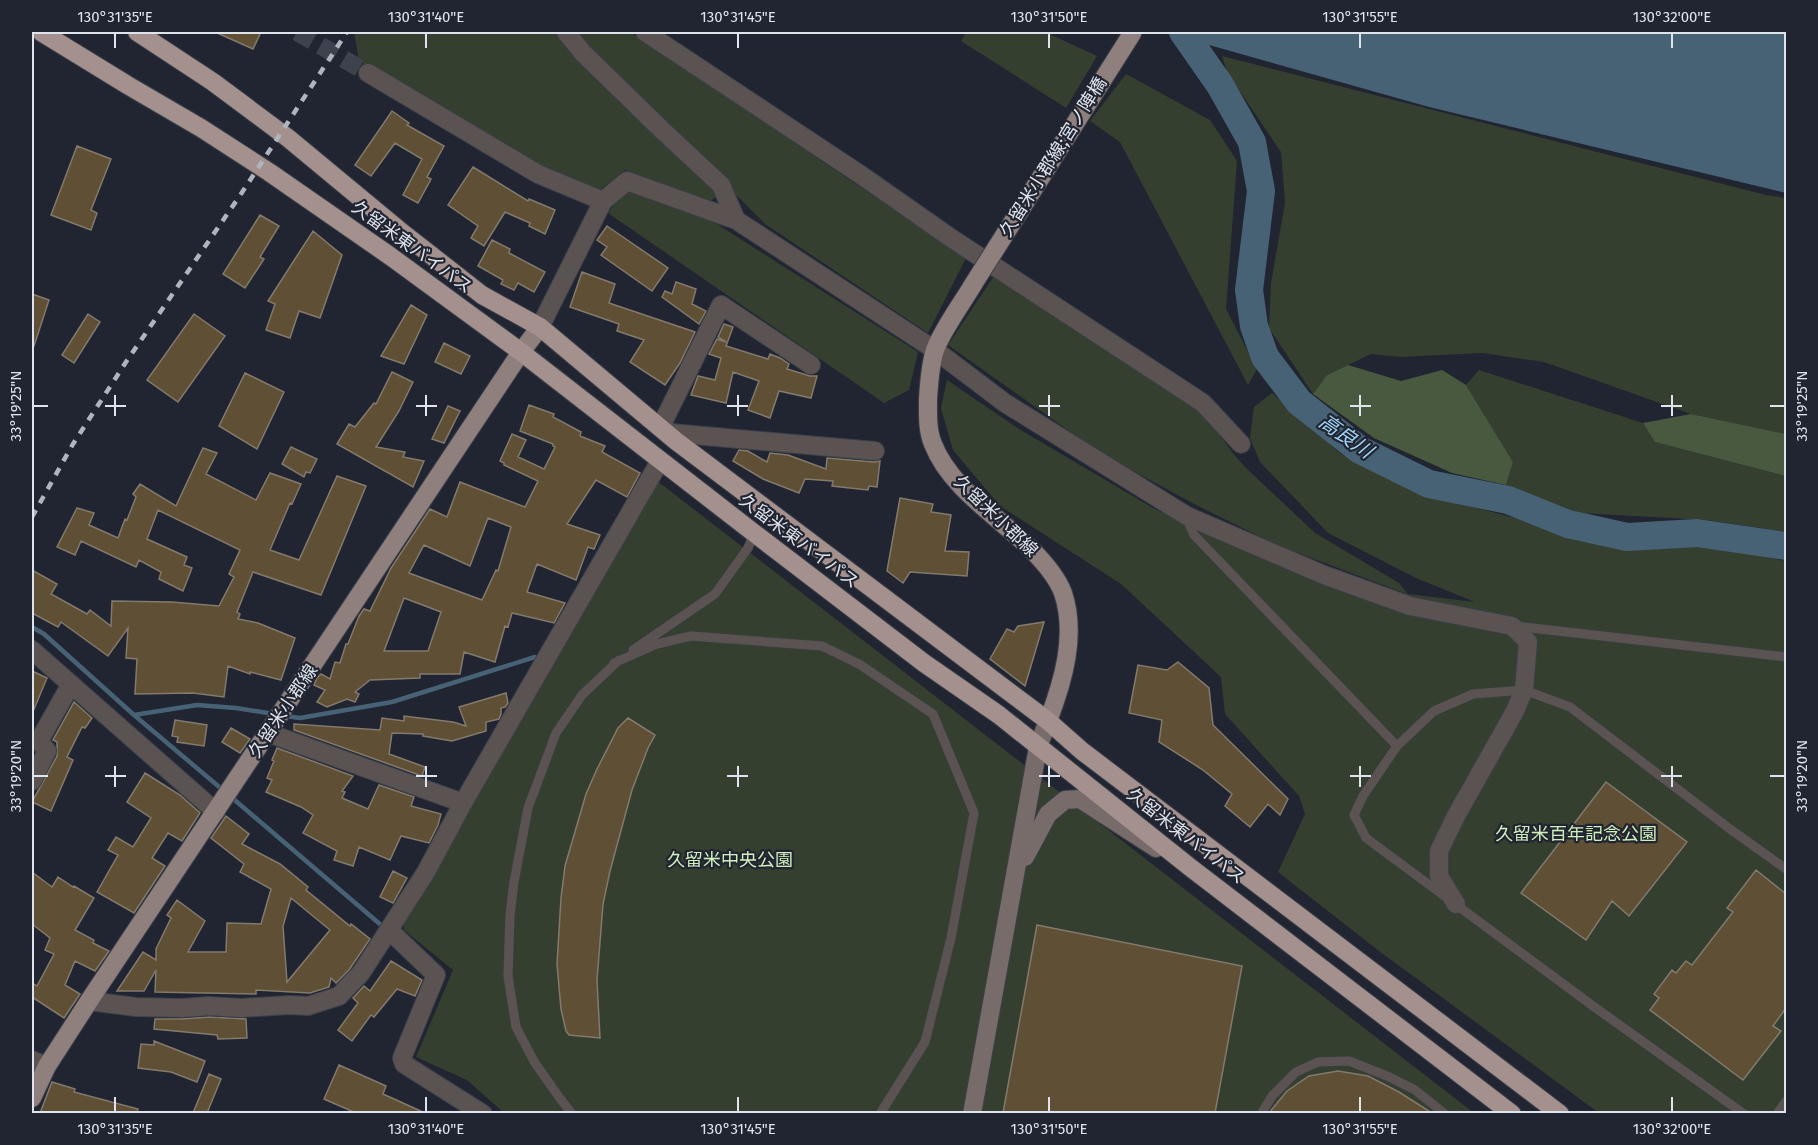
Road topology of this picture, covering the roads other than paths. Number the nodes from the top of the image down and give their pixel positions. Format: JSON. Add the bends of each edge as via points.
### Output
{"nodes":[{"id":1,"x":41,"y":32,"type":"edge"},
{"id":2,"x":137,"y":32,"type":"edge"},
{"id":3,"x":566,"y":32,"type":"edge"},
{"id":4,"x":645,"y":32,"type":"edge"},
{"id":5,"x":1133,"y":32,"type":"edge"},
{"id":6,"x":368,"y":74,"type":"tunnel mouth"},
{"id":7,"x":603,"y":201,"type":"junction"},
{"id":8,"x":736,"y":220,"type":"junction"},
{"id":9,"x":974,"y":283,"type":"joint"},
{"id":10,"x":540,"y":327,"type":"junction"},
{"id":11,"x":935,"y":350,"type":"junction"},
{"id":12,"x":521,"y":352,"type":"junction"},
{"id":13,"x":811,"y":365,"type":"dead end"},
{"id":14,"x":641,"y":411,"type":"junction"},
{"id":15,"x":661,"y":426,"type":"junction"},
{"id":16,"x":1242,"y":444,"type":"dead end"},
{"id":17,"x":875,"y":451,"type":"dead end"},
{"id":18,"x":660,"y":461,"type":"junction"},
{"id":19,"x":1184,"y":514,"type":"junction"},
{"id":20,"x":754,"y":534,"type":"junction"},
{"id":21,"x":1512,"y":626,"type":"junction"},
{"id":22,"x":32,"y":651,"type":"edge"},
{"id":23,"x":1786,"y":657,"type":"edge"},
{"id":24,"x":614,"y":663,"type":"junction"},
{"id":25,"x":70,"y":684,"type":"junction"},
{"id":26,"x":1524,"y":690,"type":"junction"},
{"id":27,"x":1048,"y":721,"type":"junction"},
{"id":28,"x":268,"y":734,"type":"junction"},
{"id":29,"x":1397,"y":746,"type":"junction"},
{"id":30,"x":1038,"y":747,"type":"junction"},
{"id":31,"x":32,"y":781,"type":"edge"},
{"id":32,"x":463,"y":803,"type":"junction"},
{"id":33,"x":216,"y":812,"type":"junction"},
{"id":34,"x":1191,"y":868,"type":"junction"},
{"id":35,"x":1786,"y":869,"type":"edge"},
{"id":36,"x":1016,"y":876,"type":"junction"},
{"id":37,"x":1456,"y":904,"type":"junction"},
{"id":38,"x":389,"y":930,"type":"junction"},
{"id":39,"x":89,"y":1001,"type":"junction"},
{"id":40,"x":39,"y":1063,"type":"edge"},
{"id":41,"x":32,"y":1098,"type":"edge"},
{"id":42,"x":1786,"y":1101,"type":"edge"},
{"id":43,"x":483,"y":1113,"type":"edge"},
{"id":44,"x":572,"y":1113,"type":"edge"},
{"id":45,"x":880,"y":1113,"type":"edge"},
{"id":46,"x":972,"y":1113,"type":"edge"},
{"id":47,"x":1262,"y":1113,"type":"edge"},
{"id":48,"x":1445,"y":1113,"type":"edge"},
{"id":49,"x":1512,"y":1113,"type":"edge"},
{"id":50,"x":1560,"y":1113,"type":"edge"},
{"id":51,"x":1743,"y":1113,"type":"edge"},
{"id":52,"x":1777,"y":1113,"type":"edge"}],
"edges":[{"from":1,"to":12,"type":"highway","name":"久留米東バイパス","via":[[269,172]]},
{"from":2,"to":10,"type":"highway","name":"久留米東バイパス","via":[[288,138],[482,295]]},
{"from":3,"to":8,"type":"street","via":[[583,53],[721,184]]},
{"from":4,"to":16,"type":"street","via":[[1203,403]]},
{"from":5,"to":9,"type":"main road","name":"久留米小郡線;宮ノ陣橋","bridge":true},
{"from":6,"to":7,"type":"street","via":[[538,174]]},
{"from":7,"to":8,"type":"street","via":[[627,181]]},
{"from":7,"to":10,"type":"street"},
{"from":8,"to":11,"type":"street"},
{"from":9,"to":11,"type":"main road","name":"久留米小郡線"},
{"from":10,"to":12,"type":"main road","name":"久留米小郡線"},
{"from":10,"to":14,"type":"highway","name":"久留米東バイパス"},
{"from":11,"to":19,"type":"street","via":[[1005,403]]},
{"from":11,"to":27,"type":"main road","name":"久留米小郡線","via":[[927,414],[932,443],[968,493],[1044,563],[1062,592],[1069,623],[1067,660]]},
{"from":12,"to":18,"type":"highway","name":"久留米東バイパス"},
{"from":12,"to":28,"type":"main road","name":"久留米小郡線"},
{"from":13,"to":15,"type":"street","via":[[721,305]]},
{"from":14,"to":15,"type":"street"},
{"from":14,"to":27,"type":"highway","name":"久留米東バイパス"},
{"from":15,"to":17,"type":"street","via":[[671,433]]},
{"from":18,"to":20,"type":"highway","name":"久留米東バイパス"},
{"from":18,"to":32,"type":"street"},
{"from":19,"to":21,"type":"street","via":[[1324,575],[1410,606]]},
{"from":19,"to":29,"type":"lane","via":[[1194,535]]},
{"from":20,"to":24,"type":"lane","via":[[715,594]]},
{"from":20,"to":30,"type":"highway","name":"久留米東バイパス"},
{"from":21,"to":23,"type":"lane"},
{"from":21,"to":26,"type":"street","via":[[1528,642]]},
{"from":22,"to":25,"type":"street"},
{"from":24,"to":44,"type":"lane","via":[[582,695],[556,733],[528,808],[510,915],[508,976],[516,1027],[558,1097]]},
{"from":24,"to":45,"type":"lane","via":[[657,644],[691,636],[822,646],[859,664],[933,714],[974,813],[951,938],[925,1042]]},
{"from":25,"to":31,"type":"street","via":[[39,741],[46,751]]},
{"from":25,"to":33,"type":"street"},
{"from":26,"to":29,"type":"lane","via":[[1473,694],[1434,711]]},
{"from":26,"to":35,"type":"lane","via":[[1570,706]]},
{"from":26,"to":37,"type":"street","via":[[1439,852],[1439,876]]},
{"from":27,"to":30,"type":"street"},
{"from":27,"to":50,"type":"highway","name":"久留米東バイパス","via":[[1082,751]]},
{"from":28,"to":32,"type":"street"},
{"from":28,"to":33,"type":"main road","name":"久留米小郡線"},
{"from":29,"to":37,"type":"lane","via":[[1354,815],[1366,838]]},
{"from":30,"to":34,"type":"highway","name":"久留米東バイパス"},
{"from":30,"to":36,"type":"street"},
{"from":32,"to":38,"type":"street"},
{"from":33,"to":39,"type":"main road","name":"久留米小郡線"},
{"from":34,"to":36,"type":"street","via":[[1080,799],[1065,800],[1048,814]]},
{"from":34,"to":49,"type":"highway","name":"久留米東バイパス"},
{"from":36,"to":46,"type":"street"},
{"from":37,"to":51,"type":"lane"},
{"from":38,"to":39,"type":"street","via":[[361,973],[339,996],[308,1006],[136,1007]]},
{"from":38,"to":43,"type":"street","via":[[436,975],[402,1058],[404,1064]]},
{"from":39,"to":40,"type":"main road","name":"久留米小郡線"},
{"from":40,"to":41,"type":"main road","name":"久留米小郡線"},
{"from":42,"to":52,"type":"lane"},
{"from":47,"to":48,"type":"lane","via":[[1272,1096],[1296,1072],[1318,1062],[1349,1061],[1415,1090]]}]}
